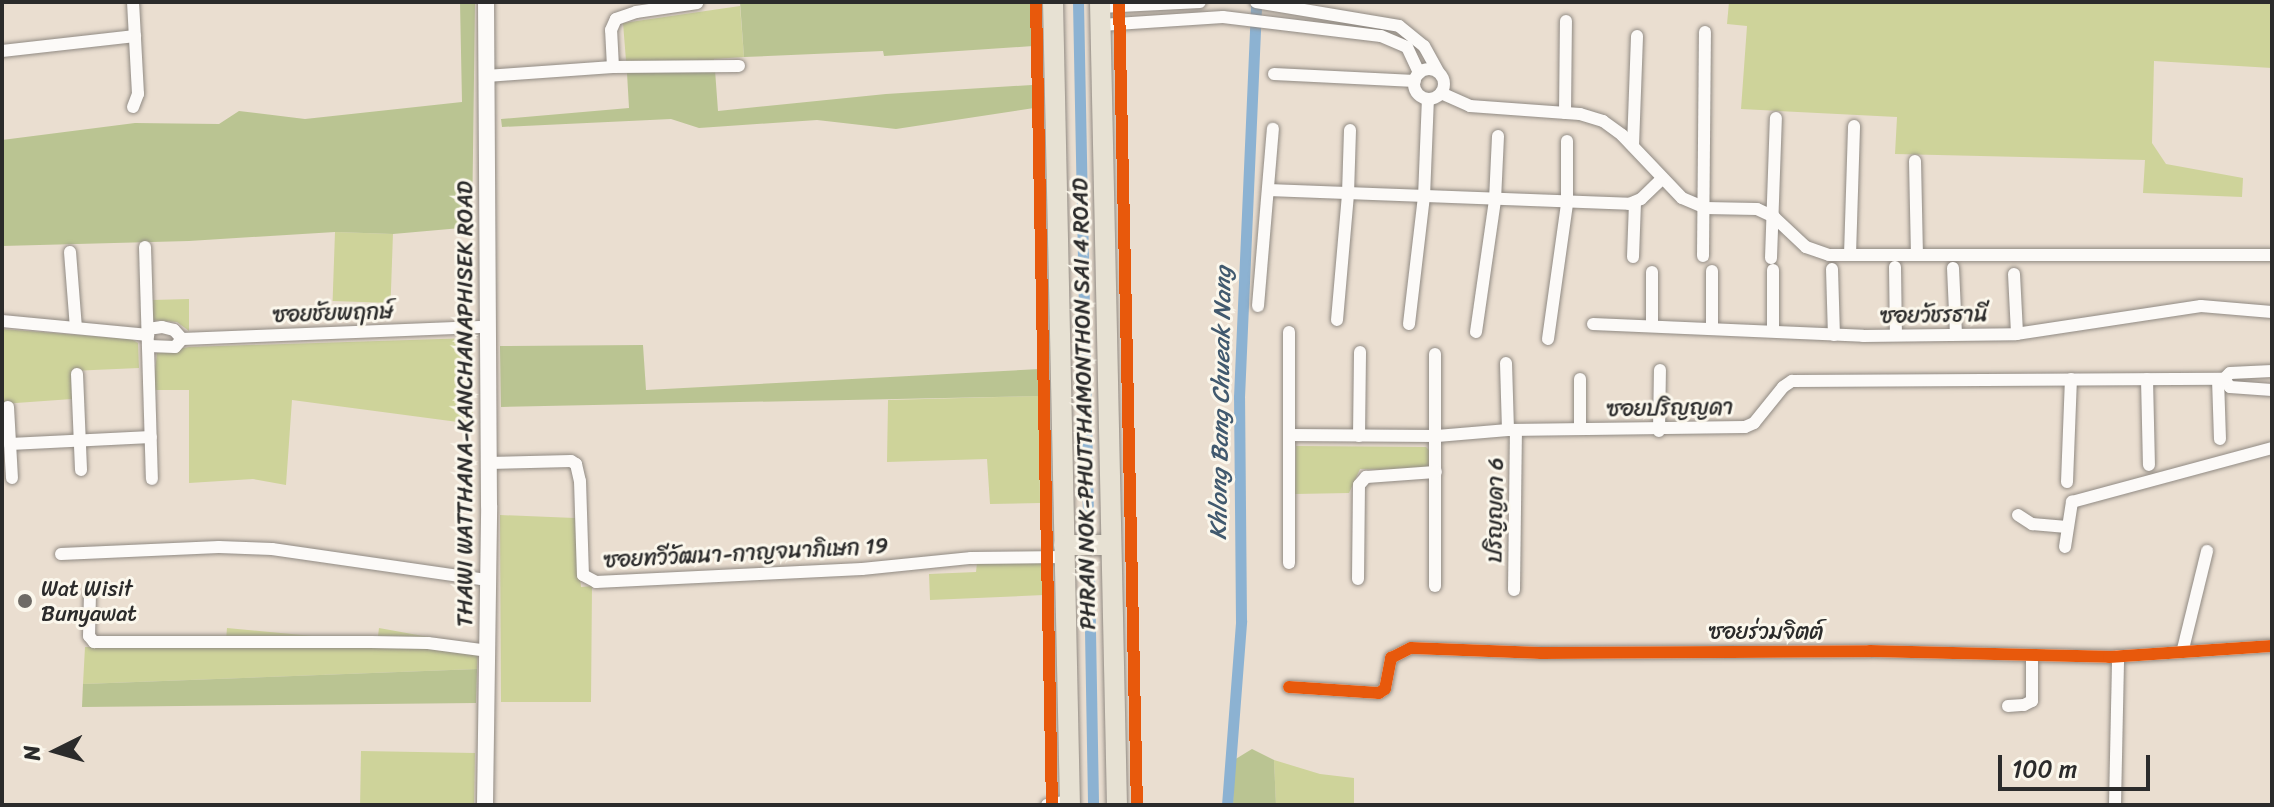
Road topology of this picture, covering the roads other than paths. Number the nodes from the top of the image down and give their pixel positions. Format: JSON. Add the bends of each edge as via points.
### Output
{"nodes":[{"id":1,"x":133,"y":2,"type":"edge"},
{"id":2,"x":486,"y":2,"type":"edge"},
{"id":3,"x":1053,"y":2,"type":"edge"},
{"id":4,"x":1200,"y":2,"type":"edge"},
{"id":5,"x":1256,"y":2,"type":"edge"},
{"id":6,"x":697,"y":3,"type":"edge"},
{"id":7,"x":1186,"y":3,"type":"edge"},
{"id":8,"x":1100,"y":11,"type":"edge"},
{"id":9,"x":1566,"y":21,"type":"dead end"},
{"id":10,"x":1705,"y":32,"type":"dead end"},
{"id":11,"x":135,"y":36,"type":"junction"},
{"id":12,"x":1637,"y":36,"type":"dead end"},
{"id":13,"x":2,"y":51,"type":"edge"},
{"id":14,"x":739,"y":66,"type":"dead end"},
{"id":15,"x":613,"y":67,"type":"junction"},
{"id":16,"x":1438,"y":71,"type":"junction"},
{"id":17,"x":1274,"y":74,"type":"dead end"},
{"id":18,"x":486,"y":76,"type":"junction"},
{"id":19,"x":1417,"y":77,"type":"junction"},
{"id":20,"x":1441,"y":93,"type":"junction"},
{"id":21,"x":1428,"y":99,"type":"junction"},
{"id":22,"x":133,"y":107,"type":"dead end"},
{"id":23,"x":1565,"y":113,"type":"junction"},
{"id":24,"x":1776,"y":118,"type":"dead end"},
{"id":25,"x":1854,"y":126,"type":"dead end"},
{"id":26,"x":1273,"y":129,"type":"dead end"},
{"id":27,"x":1350,"y":130,"type":"dead end"},
{"id":28,"x":1498,"y":136,"type":"dead end"},
{"id":29,"x":1567,"y":141,"type":"dead end"},
{"id":30,"x":1633,"y":146,"type":"junction"},
{"id":31,"x":1915,"y":161,"type":"dead end"},
{"id":32,"x":1662,"y":179,"type":"junction"},
{"id":33,"x":1268,"y":190,"type":"junction"},
{"id":34,"x":1348,"y":194,"type":"junction"},
{"id":35,"x":1424,"y":197,"type":"junction"},
{"id":36,"x":1495,"y":200,"type":"junction"},
{"id":37,"x":1635,"y":202,"type":"junction"},
{"id":38,"x":1567,"y":203,"type":"junction"},
{"id":39,"x":1704,"y":207,"type":"junction"},
{"id":40,"x":1772,"y":216,"type":"junction"},
{"id":41,"x":145,"y":247,"type":"dead end"},
{"id":42,"x":70,"y":252,"type":"dead end"},
{"id":43,"x":1850,"y":255,"type":"junction"},
{"id":44,"x":1917,"y":255,"type":"junction"},
{"id":45,"x":2272,"y":255,"type":"edge"},
{"id":46,"x":1703,"y":256,"type":"dead end"},
{"id":47,"x":1633,"y":257,"type":"dead end"},
{"id":48,"x":1895,"y":267,"type":"dead end"},
{"id":49,"x":1953,"y":268,"type":"dead end"},
{"id":50,"x":1832,"y":269,"type":"dead end"},
{"id":51,"x":1712,"y":271,"type":"dead end"},
{"id":52,"x":1652,"y":272,"type":"dead end"},
{"id":53,"x":2014,"y":274,"type":"dead end"},
{"id":54,"x":1258,"y":306,"type":"dead end"},
{"id":55,"x":2272,"y":312,"type":"edge"},
{"id":56,"x":1337,"y":320,"type":"dead end"},
{"id":57,"x":2,"y":321,"type":"edge"},
{"id":58,"x":1409,"y":324,"type":"dead end"},
{"id":59,"x":1593,"y":324,"type":"dead end"},
{"id":60,"x":1652,"y":326,"type":"junction"},
{"id":61,"x":486,"y":327,"type":"junction"},
{"id":62,"x":76,"y":328,"type":"junction"},
{"id":63,"x":1712,"y":328,"type":"junction"},
{"id":64,"x":1773,"y":330,"type":"junction"},
{"id":65,"x":1289,"y":332,"type":"dead end"},
{"id":66,"x":1476,"y":332,"type":"dead end"},
{"id":67,"x":1956,"y":334,"type":"junction"},
{"id":68,"x":2017,"y":334,"type":"junction"},
{"id":69,"x":1834,"y":335,"type":"junction"},
{"id":70,"x":1896,"y":335,"type":"junction"},
{"id":71,"x":148,"y":336,"type":"junction"},
{"id":72,"x":182,"y":339,"type":"junction"},
{"id":73,"x":1548,"y":339,"type":"dead end"},
{"id":74,"x":1360,"y":352,"type":"dead end"},
{"id":75,"x":1435,"y":354,"type":"dead end"},
{"id":76,"x":1506,"y":363,"type":"dead end"},
{"id":77,"x":1660,"y":370,"type":"dead end"},
{"id":78,"x":2272,"y":371,"type":"edge"},
{"id":79,"x":77,"y":374,"type":"dead end"},
{"id":80,"x":1580,"y":379,"type":"dead end"},
{"id":81,"x":2071,"y":379,"type":"junction"},
{"id":82,"x":2147,"y":379,"type":"junction"},
{"id":83,"x":2221,"y":379,"type":"junction"},
{"id":84,"x":2272,"y":390,"type":"edge"},
{"id":85,"x":8,"y":407,"type":"dead end"},
{"id":86,"x":1580,"y":429,"type":"junction"},
{"id":87,"x":1512,"y":430,"type":"junction"},
{"id":88,"x":1659,"y":431,"type":"junction"},
{"id":89,"x":1289,"y":435,"type":"junction"},
{"id":90,"x":1359,"y":436,"type":"junction"},
{"id":91,"x":1437,"y":436,"type":"junction"},
{"id":92,"x":151,"y":437,"type":"junction"},
{"id":93,"x":2220,"y":439,"type":"dead end"},
{"id":94,"x":79,"y":441,"type":"junction"},
{"id":95,"x":10,"y":444,"type":"junction"},
{"id":96,"x":2272,"y":448,"type":"edge"},
{"id":97,"x":489,"y":463,"type":"junction"},
{"id":98,"x":2149,"y":465,"type":"dead end"},
{"id":99,"x":81,"y":470,"type":"dead end"},
{"id":100,"x":1436,"y":472,"type":"junction"},
{"id":101,"x":12,"y":478,"type":"dead end"},
{"id":102,"x":152,"y":479,"type":"dead end"},
{"id":103,"x":2067,"y":482,"type":"dead end"},
{"id":104,"x":2018,"y":515,"type":"dead end"},
{"id":105,"x":2067,"y":527,"type":"junction"},
{"id":106,"x":1111,"y":545,"type":"junction"},
{"id":107,"x":2065,"y":547,"type":"dead end"},
{"id":108,"x":1064,"y":551,"type":"junction"},
{"id":109,"x":2207,"y":551,"type":"dead end"},
{"id":110,"x":61,"y":554,"type":"dead end"},
{"id":111,"x":1289,"y":563,"type":"dead end"},
{"id":112,"x":1358,"y":579,"type":"dead end"},
{"id":113,"x":488,"y":580,"type":"junction"},
{"id":114,"x":1435,"y":586,"type":"dead end"},
{"id":115,"x":1514,"y":590,"type":"dead end"},
{"id":116,"x":90,"y":593,"type":"dead end"},
{"id":117,"x":2272,"y":646,"type":"edge"},
{"id":118,"x":2183,"y":649,"type":"junction"},
{"id":119,"x":488,"y":651,"type":"junction"},
{"id":120,"x":2032,"y":655,"type":"junction"},
{"id":121,"x":2118,"y":656,"type":"junction"},
{"id":122,"x":1289,"y":687,"type":"dead end"},
{"id":123,"x":2008,"y":706,"type":"dead end"},
{"id":124,"x":1070,"y":803,"type":"edge"},
{"id":125,"x":485,"y":805,"type":"edge"},
{"id":126,"x":1047,"y":805,"type":"edge"},
{"id":127,"x":1117,"y":805,"type":"edge"},
{"id":128,"x":2115,"y":805,"type":"edge"}],
"edges":[{"from":1,"to":11,"type":"street"},
{"from":2,"to":18,"type":"street","name":"THAWI WATTHANA-KANCHANAPHISEK ROAD"},
{"from":3,"to":108,"type":"main road","name":"PHRAN NOK-PHUTTHAMONTHON SAI 4 ROAD"},
{"from":4,"to":7,"type":"street"},
{"from":5,"to":16,"type":"street","via":[[1399,26],[1424,46]]},
{"from":6,"to":15,"type":"street","via":[[616,19],[611,30]]},
{"from":7,"to":8,"type":"street"},
{"from":8,"to":19,"type":"street","via":[[1187,20],[1236,18],[1396,40],[1407,47]]},
{"from":8,"to":106,"type":"main road","name":"PHRAN NOK-PHUTTHAMONTHON SAI 4 ROAD"},
{"from":9,"to":23,"type":"street"},
{"from":10,"to":39,"type":"street"},
{"from":11,"to":13,"type":"street"},
{"from":11,"to":22,"type":"street","via":[[138,94]]},
{"from":12,"to":30,"type":"street"},
{"from":14,"to":15,"type":"street"},
{"from":15,"to":18,"type":"street"},
{"from":16,"to":19,"type":"street","via":[[1428,69]]},
{"from":16,"to":20,"type":"street","via":[[1444,79]]},
{"from":17,"to":19,"type":"street"},
{"from":18,"to":61,"type":"street","name":"THAWI WATTHANA-KANCHANAPHISEK ROAD"},
{"from":19,"to":21,"type":"street","via":[[1416,91]]},
{"from":20,"to":21,"type":"street"},
{"from":20,"to":23,"type":"street","via":[[1480,107]]},
{"from":21,"to":35,"type":"street"},
{"from":23,"to":30,"type":"street","via":[[1603,121]]},
{"from":24,"to":40,"type":"street"},
{"from":25,"to":43,"type":"street"},
{"from":26,"to":33,"type":"street"},
{"from":27,"to":34,"type":"street"},
{"from":28,"to":36,"type":"street"},
{"from":29,"to":38,"type":"street"},
{"from":30,"to":32,"type":"street"},
{"from":31,"to":44,"type":"street"},
{"from":32,"to":37,"type":"street"},
{"from":32,"to":39,"type":"street","via":[[1682,198]]},
{"from":33,"to":34,"type":"street"},
{"from":33,"to":54,"type":"street"},
{"from":34,"to":35,"type":"street"},
{"from":34,"to":56,"type":"street"},
{"from":35,"to":36,"type":"street"},
{"from":35,"to":58,"type":"street"},
{"from":36,"to":38,"type":"street"},
{"from":36,"to":66,"type":"street"},
{"from":37,"to":38,"type":"street"},
{"from":37,"to":47,"type":"street"},
{"from":38,"to":73,"type":"street"},
{"from":39,"to":40,"type":"street","via":[[1757,209]]},
{"from":39,"to":46,"type":"street"},
{"from":40,"to":43,"type":"street","via":[[1806,247]]},
{"from":40,"to":64,"type":"street"},
{"from":41,"to":71,"type":"street"},
{"from":42,"to":62,"type":"street"},
{"from":43,"to":44,"type":"street"},
{"from":44,"to":45,"type":"street"},
{"from":48,"to":70,"type":"street"},
{"from":49,"to":67,"type":"street"},
{"from":50,"to":69,"type":"street"},
{"from":51,"to":63,"type":"street"},
{"from":52,"to":60,"type":"street"},
{"from":53,"to":68,"type":"street"},
{"from":55,"to":68,"type":"street","name":"ซอยวัชรธานี","via":[[2201,306]]},
{"from":57,"to":62,"type":"street","name":"ซอยชัยพฤกษ์"},
{"from":59,"to":60,"type":"street","name":"ซอยวัชรธานี"},
{"from":60,"to":63,"type":"street","name":"ซอยวัชรธานี"},
{"from":61,"to":72,"type":"street","name":"ซอยชัยพฤกษ์"},
{"from":61,"to":97,"type":"street","name":"THAWI WATTHANA-KANCHANAPHISEK ROAD"},
{"from":62,"to":71,"type":"street","name":"ซอยชัยพฤกษ์"},
{"from":63,"to":64,"type":"street","name":"ซอยวัชรธานี"},
{"from":64,"to":69,"type":"street","name":"ซอยวัชรธานี"},
{"from":65,"to":89,"type":"street"},
{"from":67,"to":68,"type":"street","name":"ซอยวัชรธานี"},
{"from":67,"to":70,"type":"street","name":"ซอยวัชรธานี"},
{"from":69,"to":70,"type":"street","name":"ซอยวัชรธานี"},
{"from":71,"to":72,"type":"street","name":"ซอยชัยพฤกษ์","via":[[175,347]]},
{"from":71,"to":72,"type":"street","name":"ซอยชัยพฤกษ์","via":[[162,327]]},
{"from":71,"to":92,"type":"street"},
{"from":74,"to":90,"type":"street"},
{"from":75,"to":91,"type":"street"},
{"from":76,"to":87,"type":"street","name":"ปริญญดา 6"},
{"from":77,"to":88,"type":"street"},
{"from":78,"to":83,"type":"street","name":"ซอยปริญญดา","via":[[2230,373]]},
{"from":79,"to":94,"type":"street"},
{"from":80,"to":86,"type":"street"},
{"from":81,"to":82,"type":"street","name":"ซอยปริญญดา"},
{"from":81,"to":88,"type":"street","name":"ซอยปริญญดา","via":[[1792,381],[1745,427]]},
{"from":81,"to":103,"type":"street"},
{"from":82,"to":83,"type":"street","name":"ซอยปริญญดา"},
{"from":82,"to":98,"type":"street"},
{"from":83,"to":84,"type":"street","name":"ซอยปริญญดา","via":[[2230,387]]},
{"from":83,"to":93,"type":"street"},
{"from":85,"to":95,"type":"street"},
{"from":86,"to":87,"type":"street","name":"ซอยปริญญดา"},
{"from":86,"to":88,"type":"street","name":"ซอยปริญญดา"},
{"from":87,"to":91,"type":"street","name":"ซอยปริญญดา"},
{"from":87,"to":115,"type":"street","name":"ปริญญดา 6"},
{"from":89,"to":90,"type":"street","name":"ซอยปริญญดา"},
{"from":89,"to":111,"type":"street"},
{"from":90,"to":91,"type":"street","name":"ซอยปริญญดา"},
{"from":91,"to":100,"type":"street"},
{"from":92,"to":94,"type":"street"},
{"from":92,"to":102,"type":"street"},
{"from":94,"to":95,"type":"street"},
{"from":94,"to":99,"type":"street"},
{"from":95,"to":101,"type":"street"},
{"from":96,"to":105,"type":"street","via":[[2072,502]]},
{"from":97,"to":108,"type":"street","name":"ซอยทวีวัฒนา-กาญจนาภิเษก 19","via":[[576,464],[583,575],[596,582],[862,569]]},
{"from":97,"to":113,"type":"street","name":"THAWI WATTHANA-KANCHANAPHISEK ROAD"},
{"from":100,"to":112,"type":"street","via":[[1366,477],[1359,485]]},
{"from":100,"to":114,"type":"street"},
{"from":104,"to":105,"type":"street","via":[[2032,524]]},
{"from":105,"to":107,"type":"street"},
{"from":106,"to":108,"type":"main road"},
{"from":106,"to":127,"type":"main road","name":"PHRAN NOK-PHUTTHAMONTHON SAI 4 ROAD"},
{"from":108,"to":124,"type":"main road","name":"PHRAN NOK-PHUTTHAMONTHON SAI 4 ROAD"},
{"from":109,"to":118,"type":"street"},
{"from":110,"to":113,"type":"street","via":[[272,549]]},
{"from":113,"to":119,"type":"street","name":"THAWI WATTHANA-KANCHANAPHISEK ROAD"},
{"from":116,"to":119,"type":"street","via":[[89,636],[94,642],[392,642]]},
{"from":117,"to":118,"type":"street","name":"ซอยร่วมจิตต์"},
{"from":118,"to":121,"type":"street","name":"ซอยร่วมจิตต์"},
{"from":119,"to":125,"type":"street","name":"THAWI WATTHANA-KANCHANAPHISEK ROAD"},
{"from":120,"to":121,"type":"street","name":"ซอยร่วมจิตต์"},
{"from":120,"to":122,"type":"street","name":"ซอยร่วมจิตต์","via":[[1411,648],[1391,658],[1385,689],[1379,693]]},
{"from":120,"to":123,"type":"street","via":[[2032,701]]},
{"from":121,"to":128,"type":"street"},
{"from":124,"to":126,"type":"street"}]}
